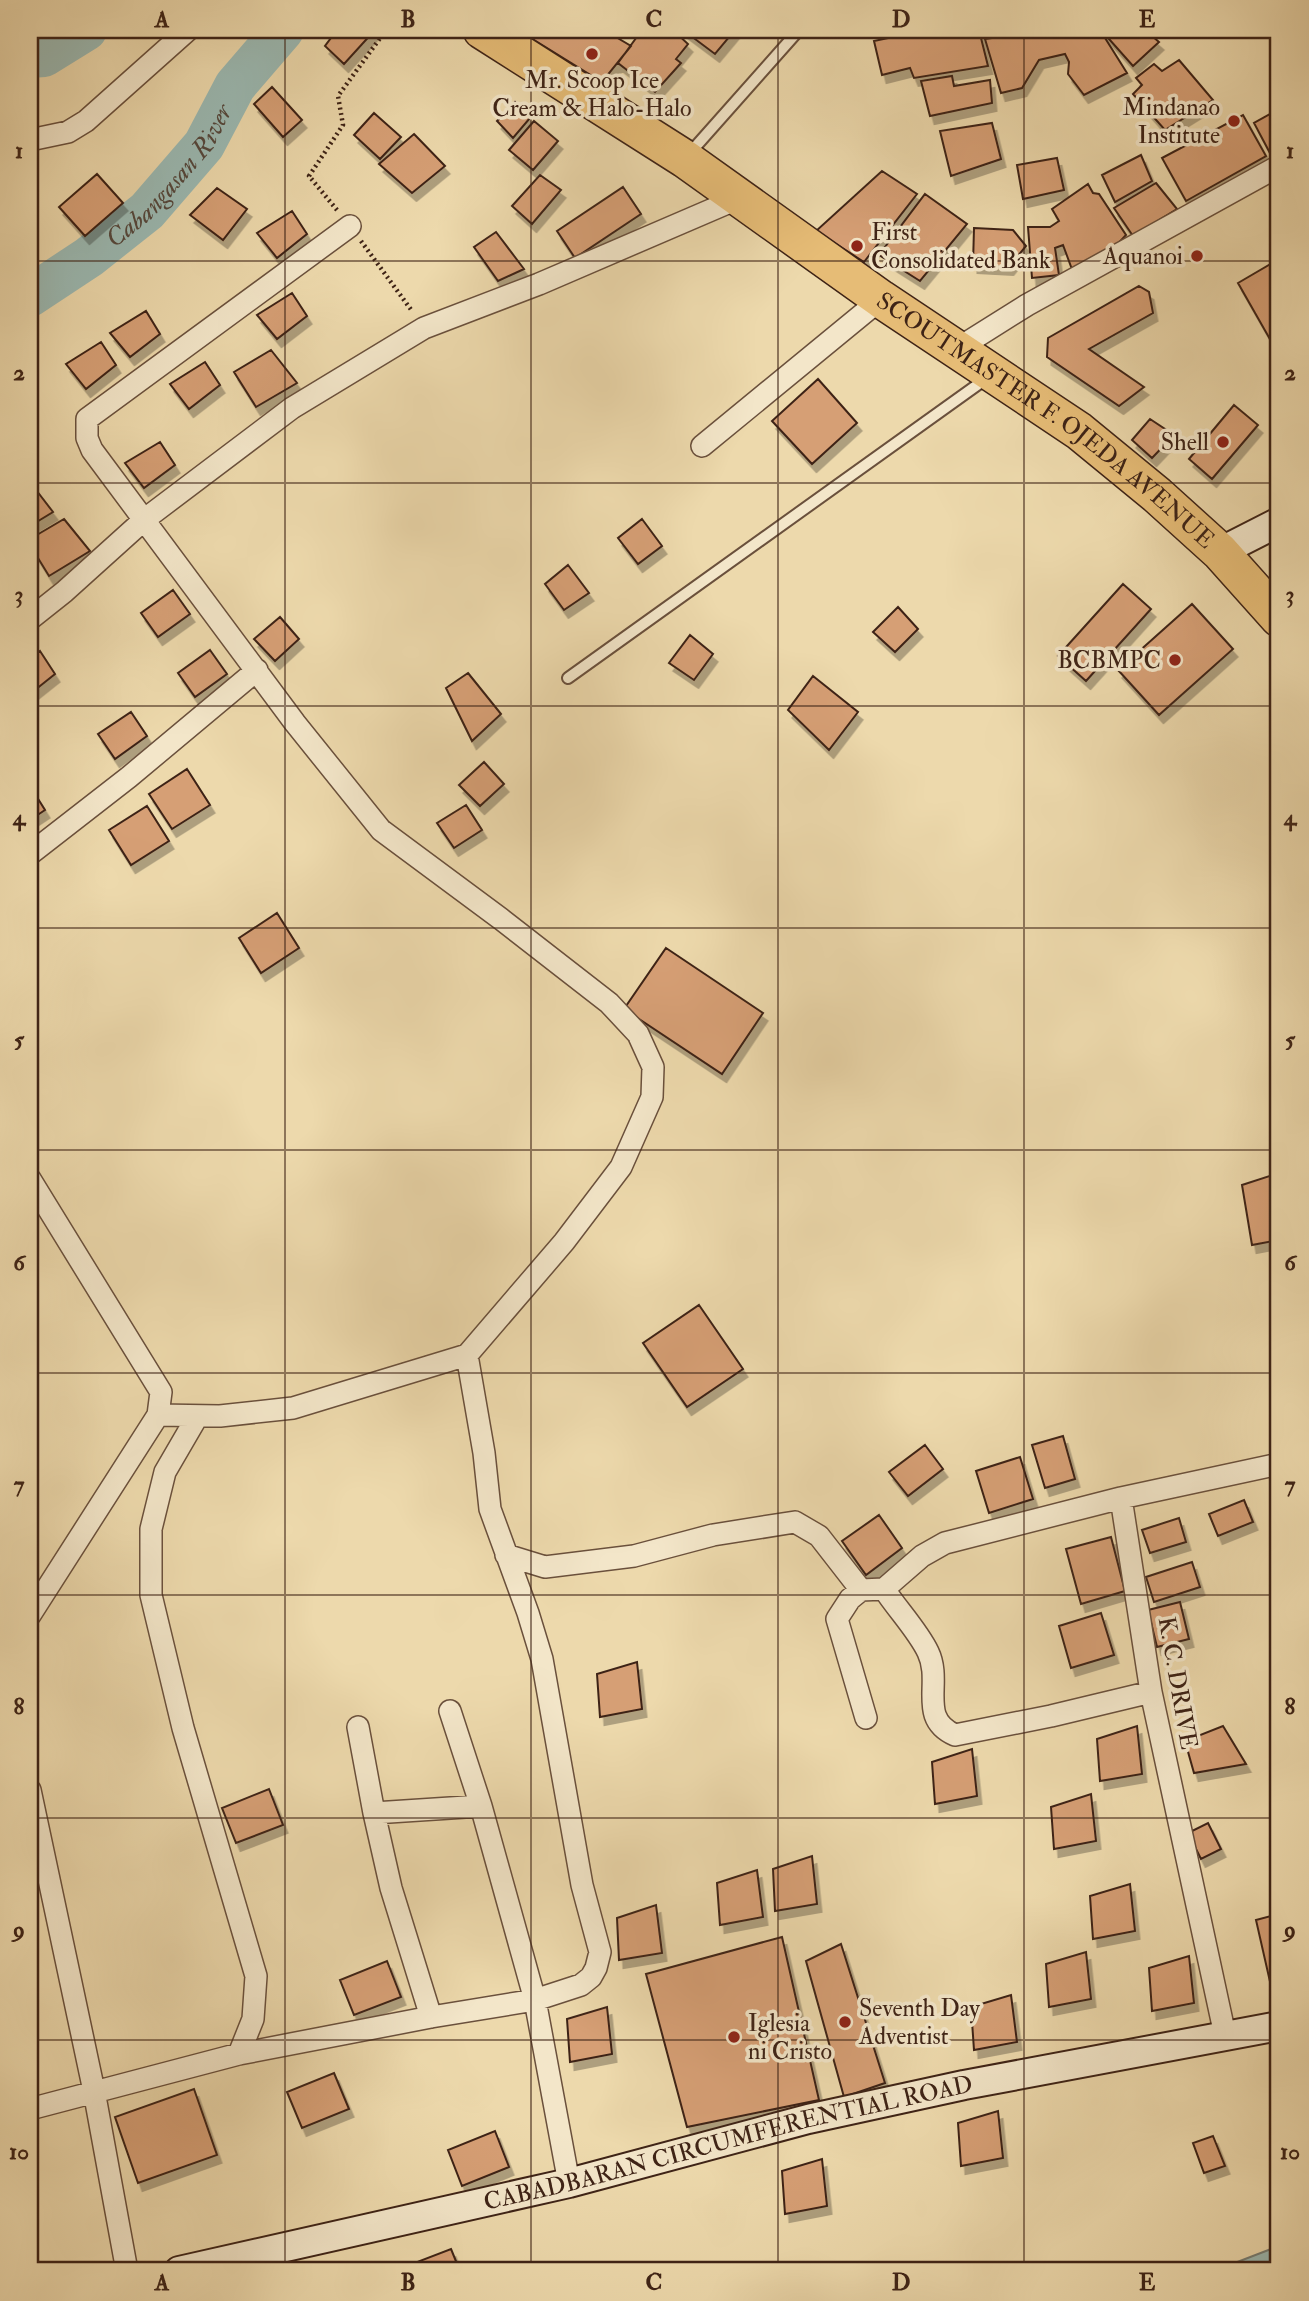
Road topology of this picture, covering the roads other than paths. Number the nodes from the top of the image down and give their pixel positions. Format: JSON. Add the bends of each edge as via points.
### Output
{"nodes":[{"id":1,"x":188,"y":30,"type":"edge"},
{"id":2,"x":482,"y":30,"type":"edge"},
{"id":3,"x":799,"y":30,"type":"edge"},
{"id":4,"x":30,"y":140,"type":"edge"},
{"id":5,"x":685,"y":159,"type":"junction"},
{"id":6,"x":1279,"y":166,"type":"edge"},
{"id":7,"x":739,"y":198,"type":"junction"},
{"id":8,"x":350,"y":226,"type":"road end"},
{"id":9,"x":881,"y":299,"type":"junction"},
{"id":10,"x":957,"y":349,"type":"junction"},
{"id":11,"x":994,"y":373,"type":"junction"},
{"id":12,"x":702,"y":446,"type":"dead end"},
{"id":13,"x":145,"y":519,"type":"junction"},
{"id":14,"x":1279,"y":522,"type":"edge"},
{"id":15,"x":1220,"y":552,"type":"junction"},
{"id":16,"x":1279,"y":618,"type":"edge"},
{"id":17,"x":30,"y":619,"type":"edge"},
{"id":18,"x":257,"y":670,"type":"junction"},
{"id":19,"x":568,"y":678,"type":"dead end"},
{"id":20,"x":30,"y":854,"type":"edge"},
{"id":21,"x":30,"y":1179,"type":"edge"},
{"id":22,"x":467,"y":1355,"type":"junction"},
{"id":23,"x":158,"y":1415,"type":"junction"},
{"id":24,"x":197,"y":1417,"type":"junction"},
{"id":25,"x":1279,"y":1464,"type":"edge"},
{"id":26,"x":1121,"y":1497,"type":"junction"},
{"id":27,"x":506,"y":1555,"type":"junction"},
{"id":28,"x":884,"y":1589,"type":"junction"},
{"id":29,"x":861,"y":1590,"type":"junction"},
{"id":30,"x":31,"y":1607,"type":"edge"},
{"id":31,"x":1151,"y":1692,"type":"junction"},
{"id":32,"x":450,"y":1711,"type":"dead end"},
{"id":33,"x":866,"y":1718,"type":"dead end"},
{"id":34,"x":358,"y":1727,"type":"dead end"},
{"id":35,"x":30,"y":1790,"type":"edge"},
{"id":36,"x":481,"y":1806,"type":"junction"},
{"id":37,"x":374,"y":1813,"type":"junction"},
{"id":38,"x":535,"y":2000,"type":"junction"},
{"id":39,"x":431,"y":2017,"type":"junction"},
{"id":40,"x":1279,"y":2026,"type":"edge"},
{"id":41,"x":1225,"y":2035,"type":"junction"},
{"id":42,"x":239,"y":2054,"type":"junction"},
{"id":43,"x":94,"y":2091,"type":"junction"},
{"id":44,"x":30,"y":2109,"type":"edge"},
{"id":45,"x":569,"y":2183,"type":"junction"},
{"id":46,"x":127,"y":2271,"type":"edge"},
{"id":47,"x":179,"y":2271,"type":"edge"}],
"edges":[{"from":1,"to":4,"type":"street","via":[[86,121],[68,132]]},
{"from":2,"to":5,"type":"highway","name":"SCOUTMASTER F. OJEDA AVENUE"},
{"from":3,"to":5,"type":"lane"},
{"from":5,"to":7,"type":"highway","name":"SCOUTMASTER F. OJEDA AVENUE"},
{"from":6,"to":10,"type":"street","via":[[1027,305]]},
{"from":7,"to":9,"type":"highway","name":"SCOUTMASTER F. OJEDA AVENUE"},
{"from":7,"to":13,"type":"street","via":[[424,328],[292,408]]},
{"from":8,"to":13,"type":"street","via":[[88,419],[92,450]]},
{"from":9,"to":10,"type":"highway","name":"SCOUTMASTER F. OJEDA AVENUE"},
{"from":9,"to":12,"type":"street"},
{"from":10,"to":11,"type":"highway","name":"SCOUTMASTER F. OJEDA AVENUE"},
{"from":11,"to":15,"type":"highway","name":"SCOUTMASTER F. OJEDA AVENUE","via":[[1079,431]]},
{"from":11,"to":19,"type":"lane"},
{"from":13,"to":17,"type":"street"},
{"from":13,"to":18,"type":"street"},
{"from":14,"to":15,"type":"main road"},
{"from":15,"to":16,"type":"highway","name":"SCOUTMASTER F. OJEDA AVENUE"},
{"from":18,"to":20,"type":"street"},
{"from":18,"to":22,"type":"street","via":[[381,830],[609,1003],[638,1034],[653,1068],[652,1097],[621,1167]]},
{"from":21,"to":23,"type":"street","via":[[160,1392]]},
{"from":22,"to":24,"type":"street","via":[[293,1408]]},
{"from":22,"to":27,"type":"street","via":[[491,1509]]},
{"from":23,"to":24,"type":"street"},
{"from":23,"to":30,"type":"street"},
{"from":24,"to":42,"type":"street","via":[[165,1472],[151,1529],[151,1595],[183,1728],[256,1976],[253,2019]]},
{"from":25,"to":26,"type":"street"},
{"from":26,"to":28,"type":"street","via":[[946,1543],[922,1556]]},
{"from":26,"to":31,"type":"street","name":"K. C. DRIVE"},
{"from":27,"to":29,"type":"street","via":[[545,1566],[634,1556],[713,1535],[795,1522],[818,1536]]},
{"from":27,"to":38,"type":"street","via":[[542,1659],[582,1885],[600,1952],[591,1978]]},
{"from":28,"to":29,"type":"street"},
{"from":28,"to":31,"type":"street","via":[[928,1652],[935,1676],[935,1715],[943,1730],[955,1735]]},
{"from":29,"to":33,"type":"street","via":[[837,1619]]},
{"from":31,"to":41,"type":"street","name":"K. C. DRIVE"},
{"from":32,"to":36,"type":"street"},
{"from":34,"to":37,"type":"street"},
{"from":35,"to":43,"type":"street"},
{"from":36,"to":37,"type":"street"},
{"from":36,"to":38,"type":"street"},
{"from":37,"to":39,"type":"street","via":[[391,1888]]},
{"from":38,"to":39,"type":"street"},
{"from":38,"to":45,"type":"street"},
{"from":39,"to":42,"type":"street"},
{"from":40,"to":41,"type":"main road","name":"CABADBARAN CIRCUMFERENTIAL ROAD"},
{"from":41,"to":45,"type":"main road","name":"CABADBARAN CIRCUMFERENTIAL ROAD","via":[[808,2119]]},
{"from":42,"to":43,"type":"street"},
{"from":43,"to":44,"type":"street"},
{"from":43,"to":46,"type":"street"},
{"from":45,"to":47,"type":"main road","name":"CABADBARAN CIRCUMFERENTIAL ROAD"}]}
